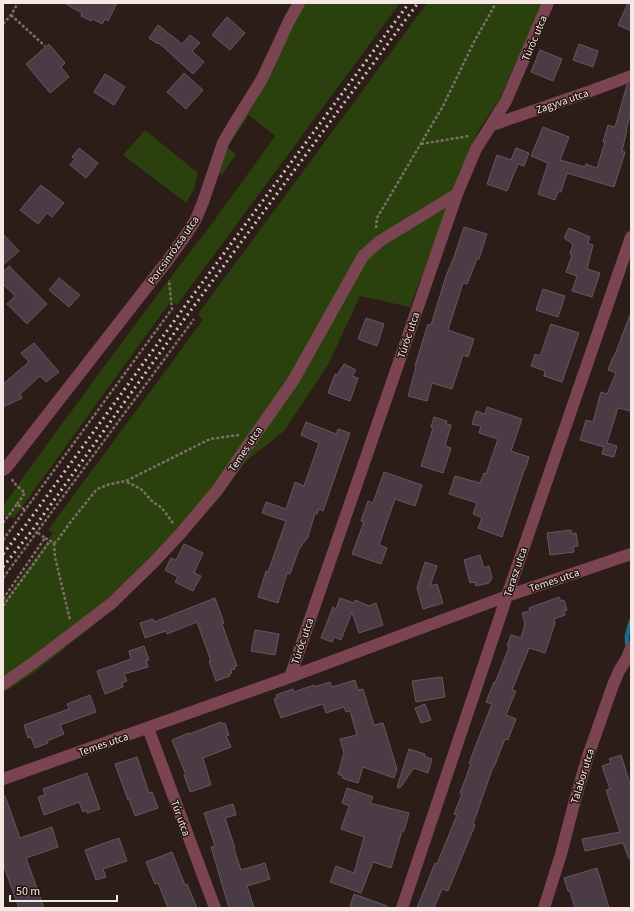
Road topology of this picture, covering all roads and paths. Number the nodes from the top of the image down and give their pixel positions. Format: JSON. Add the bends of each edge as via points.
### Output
{"nodes":[{"id":1,"x":18,"y":3,"type":"edge"},
{"id":2,"x":299,"y":3,"type":"edge"},
{"id":3,"x":496,"y":3,"type":"edge"},
{"id":4,"x":548,"y":3,"type":"edge"},
{"id":5,"x":11,"y":15,"type":"junction"},
{"id":6,"x":3,"y":24,"type":"edge"},
{"id":7,"x":45,"y":46,"type":"dead end"},
{"id":8,"x":631,"y":76,"type":"edge"},
{"id":9,"x":488,"y":129,"type":"junction"},
{"id":10,"x":420,"y":144,"type":"junction"},
{"id":11,"x":457,"y":194,"type":"junction"},
{"id":12,"x":631,"y":238,"type":"edge"},
{"id":13,"x":380,"y":241,"type":"junction"},
{"id":14,"x":168,"y":260,"type":"junction"},
{"id":15,"x":194,"y":319,"type":"dead end"},
{"id":16,"x":259,"y":430,"type":"junction"},
{"id":17,"x":4,"y":467,"type":"edge"},
{"id":18,"x":126,"y":481,"type":"junction"},
{"id":19,"x":17,"y":504,"type":"junction"},
{"id":20,"x":25,"y":510,"type":"junction"},
{"id":21,"x":3,"y":523,"type":"edge"},
{"id":22,"x":37,"y":532,"type":"junction"},
{"id":23,"x":181,"y":533,"type":"junction"},
{"id":24,"x":46,"y":538,"type":"junction"},
{"id":25,"x":3,"y":540,"type":"edge"},
{"id":26,"x":50,"y":540,"type":"junction"},
{"id":27,"x":54,"y":543,"type":"junction"},
{"id":28,"x":631,"y":554,"type":"edge"},
{"id":29,"x":3,"y":578,"type":"edge"},
{"id":30,"x":507,"y":596,"type":"junction"},
{"id":31,"x":3,"y":599,"type":"edge"},
{"id":32,"x":3,"y":606,"type":"edge"},
{"id":33,"x":73,"y":632,"type":"junction"},
{"id":34,"x":630,"y":658,"type":"edge"},
{"id":35,"x":290,"y":677,"type":"junction"},
{"id":36,"x":3,"y":684,"type":"edge"},
{"id":37,"x":148,"y":728,"type":"junction"},
{"id":38,"x":3,"y":780,"type":"edge"},
{"id":39,"x":215,"y":908,"type":"edge"},
{"id":40,"x":402,"y":908,"type":"edge"},
{"id":41,"x":544,"y":908,"type":"edge"}],
"edges":[{"from":1,"to":5,"type":"path"},
{"from":2,"to":14,"type":"street","name":"Porcsinrózsa utca","via":[[262,79],[223,143],[196,219]]},
{"from":3,"to":10,"type":"path","via":[[443,106]]},
{"from":4,"to":9,"type":"street","name":"Túróc utca","via":[[506,101]]},
{"from":5,"to":6,"type":"path"},
{"from":5,"to":7,"type":"path"},
{"from":8,"to":9,"type":"street","name":"Zagyva utca"},
{"from":9,"to":10,"type":"path"},
{"from":9,"to":11,"type":"street","name":"Túróc utca","via":[[476,149]]},
{"from":10,"to":13,"type":"path","via":[[378,218],[376,232]]},
{"from":11,"to":13,"type":"street","name":"Temes utca"},
{"from":11,"to":35,"type":"street","name":"Túróc utca"},
{"from":12,"to":30,"type":"street","name":"Terasz utca"},
{"from":13,"to":16,"type":"street","name":"Temes utca","via":[[363,256],[293,381]]},
{"from":14,"to":17,"type":"street","name":"Porcsinrózsa utca"},
{"from":14,"to":20,"type":"path","via":[[172,309]]},
{"from":15,"to":22,"type":"path"},
{"from":16,"to":18,"type":"path","via":[[210,439]]},
{"from":16,"to":23,"type":"street","name":"Temes utca","via":[[218,489]]},
{"from":17,"to":19,"type":"path","via":[[13,482],[25,493]]},
{"from":18,"to":23,"type":"path","via":[[141,489],[162,508]]},
{"from":18,"to":27,"type":"path","via":[[97,489]]},
{"from":19,"to":20,"type":"path"},
{"from":19,"to":21,"type":"path"},
{"from":20,"to":25,"type":"path"},
{"from":22,"to":24,"type":"path"},
{"from":22,"to":29,"type":"path"},
{"from":23,"to":33,"type":"street","name":"Temes utca","via":[[112,603]]},
{"from":24,"to":26,"type":"path"},
{"from":24,"to":31,"type":"path"},
{"from":26,"to":27,"type":"path"},
{"from":26,"to":32,"type":"path"},
{"from":27,"to":33,"type":"path"},
{"from":28,"to":30,"type":"street","name":"Temes utca"},
{"from":30,"to":35,"type":"street","name":"Temes utca"},
{"from":30,"to":40,"type":"street","name":"Terasz utca"},
{"from":33,"to":36,"type":"street","name":"Temes utca"},
{"from":34,"to":41,"type":"street","name":"Talabor utca","via":[[613,685],[588,756]]},
{"from":35,"to":37,"type":"street","name":"Temes utca"},
{"from":37,"to":38,"type":"street","name":"Temes utca"},
{"from":37,"to":39,"type":"street","name":"Túr utca"}]}
